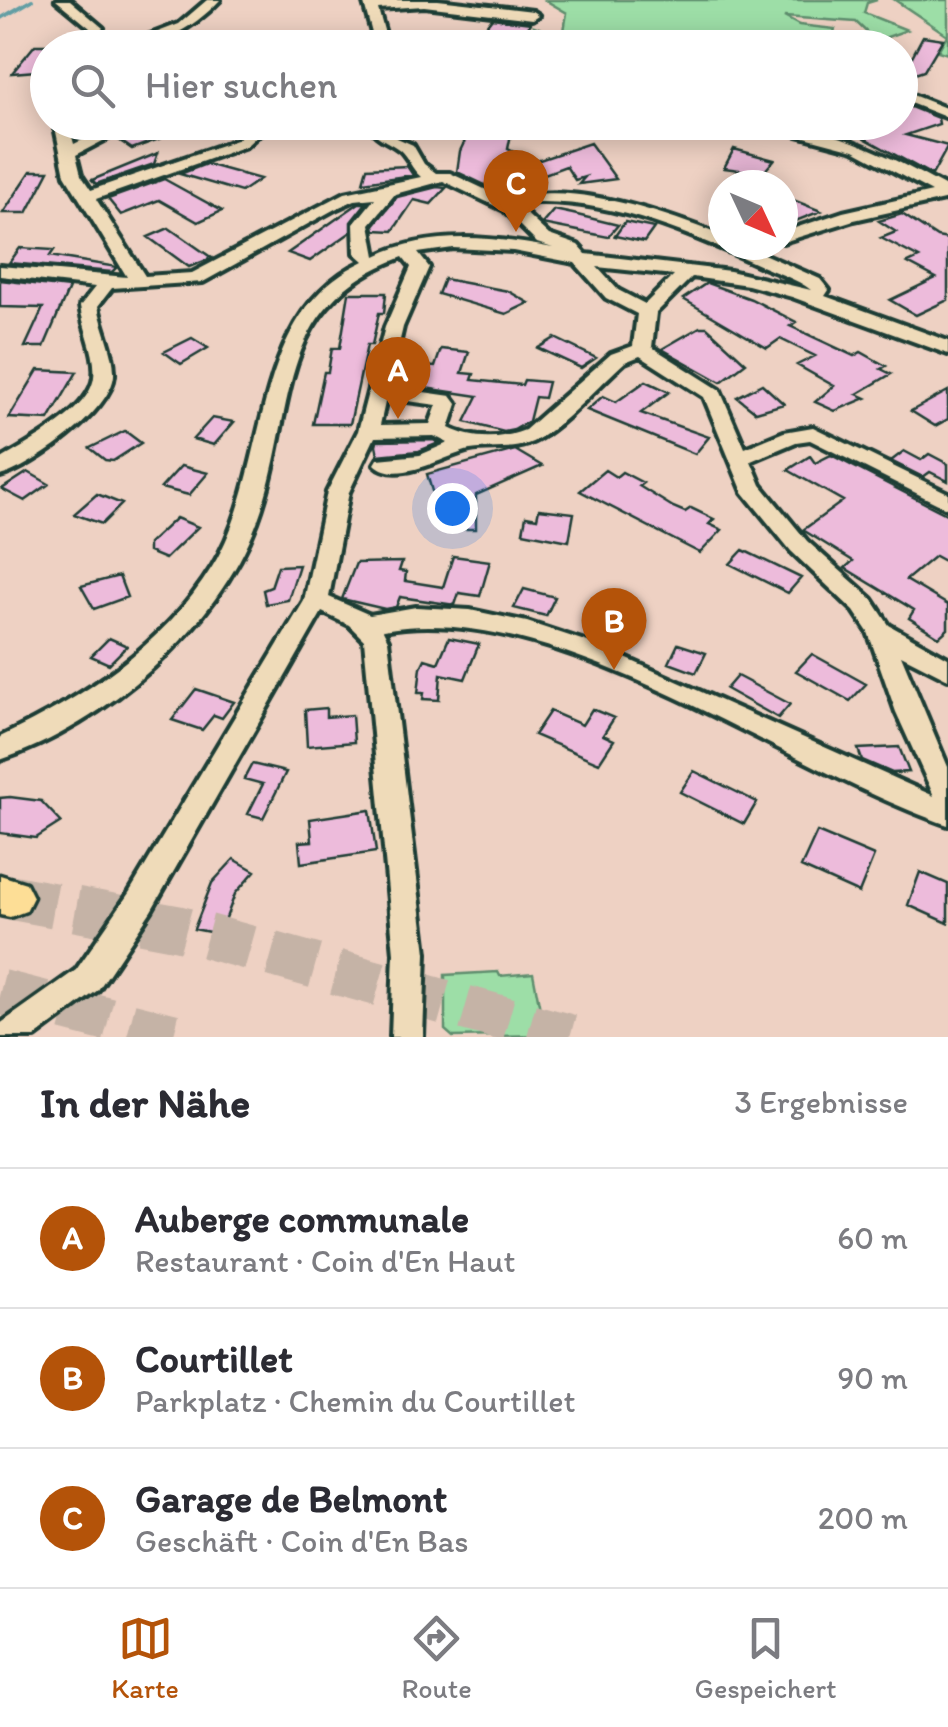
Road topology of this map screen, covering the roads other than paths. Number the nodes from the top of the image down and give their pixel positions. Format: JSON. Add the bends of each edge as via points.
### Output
{"nodes":[{"id":1,"x":214,"y":0,"type":"edge"},
{"id":2,"x":64,"y":3,"type":"edge"},
{"id":3,"x":370,"y":3,"type":"edge"},
{"id":4,"x":532,"y":15,"type":"dead end"},
{"id":5,"x":95,"y":30,"type":"edge"},
{"id":6,"x":175,"y":30,"type":"edge"},
{"id":7,"x":378,"y":30,"type":"edge"},
{"id":8,"x":918,"y":101,"type":"edge"},
{"id":9,"x":948,"y":114,"type":"edge"},
{"id":10,"x":64,"y":140,"type":"edge"},
{"id":11,"x":95,"y":140,"type":"edge"},
{"id":12,"x":244,"y":140,"type":"edge"},
{"id":13,"x":390,"y":140,"type":"edge"},
{"id":14,"x":832,"y":140,"type":"edge"},
{"id":15,"x":66,"y":154,"type":"junction"},
{"id":16,"x":431,"y":177,"type":"junction"},
{"id":17,"x":388,"y":190,"type":"junction"},
{"id":18,"x":948,"y":194,"type":"edge"},
{"id":19,"x":87,"y":197,"type":"junction"},
{"id":20,"x":927,"y":200,"type":"junction"},
{"id":21,"x":510,"y":207,"type":"junction"},
{"id":22,"x":948,"y":212,"type":"edge"},
{"id":23,"x":798,"y":232,"type":"edge"},
{"id":24,"x":708,"y":237,"type":"edge"},
{"id":25,"x":406,"y":248,"type":"junction"},
{"id":26,"x":368,"y":257,"type":"dead end"},
{"id":27,"x":581,"y":258,"type":"junction"},
{"id":28,"x":760,"y":260,"type":"edge"},
{"id":29,"x":0,"y":270,"type":"edge"},
{"id":30,"x":688,"y":270,"type":"junction"},
{"id":31,"x":107,"y":283,"type":"junction"},
{"id":32,"x":140,"y":283,"type":"junction"},
{"id":33,"x":813,"y":299,"type":"junction"},
{"id":34,"x":647,"y":312,"type":"junction"},
{"id":35,"x":948,"y":348,"type":"edge"},
{"id":36,"x":642,"y":349,"type":"junction"},
{"id":37,"x":377,"y":391,"type":"junction"},
{"id":38,"x":438,"y":430,"type":"junction"},
{"id":39,"x":368,"y":432,"type":"junction"},
{"id":40,"x":464,"y":444,"type":"junction"},
{"id":41,"x":742,"y":457,"type":"junction"},
{"id":42,"x":386,"y":464,"type":"dead end"},
{"id":43,"x":0,"y":469,"type":"edge"},
{"id":44,"x":948,"y":502,"type":"edge"},
{"id":45,"x":316,"y":601,"type":"junction"},
{"id":46,"x":368,"y":624,"type":"junction"},
{"id":47,"x":880,"y":630,"type":"junction"},
{"id":48,"x":948,"y":670,"type":"edge"},
{"id":49,"x":0,"y":749,"type":"edge"},
{"id":50,"x":948,"y":796,"type":"edge"},
{"id":51,"x":948,"y":813,"type":"edge"},
{"id":52,"x":9,"y":1037,"type":"edge"},
{"id":53,"x":407,"y":1037,"type":"edge"}],
"edges":[{"from":1,"to":6,"type":"street"},
{"from":2,"to":5,"type":"street"},
{"from":3,"to":4,"type":"street"},
{"from":3,"to":7,"type":"street"},
{"from":8,"to":9,"type":"street"},
{"from":10,"to":15,"type":"street"},
{"from":11,"to":15,"type":"street"},
{"from":12,"to":19,"type":"street"},
{"from":13,"to":16,"type":"street","via":[[408,148]]},
{"from":14,"to":18,"type":"street","via":[[858,146]]},
{"from":15,"to":19,"type":"street"},
{"from":16,"to":17,"type":"street"},
{"from":16,"to":21,"type":"street","via":[[459,181]]},
{"from":17,"to":26,"type":"street","via":[[362,224]]},
{"from":17,"to":32,"type":"street","via":[[329,206],[197,278]]},
{"from":18,"to":20,"type":"street"},
{"from":19,"to":32,"type":"street"},
{"from":20,"to":22,"type":"street"},
{"from":20,"to":23,"type":"street"},
{"from":21,"to":24,"type":"street","via":[[524,199],[556,199]]},
{"from":21,"to":27,"type":"street","via":[[543,239]]},
{"from":25,"to":27,"type":"street","via":[[489,241]]},
{"from":25,"to":37,"type":"street","via":[[420,267]]},
{"from":25,"to":49,"type":"street","via":[[341,280],[310,313],[294,342],[242,534],[192,618],[97,698]]},
{"from":27,"to":30,"type":"street"},
{"from":27,"to":34,"type":"street","via":[[612,294]]},
{"from":28,"to":33,"type":"street","via":[[819,286]]},
{"from":29,"to":31,"type":"street"},
{"from":30,"to":33,"type":"street"},
{"from":30,"to":34,"type":"street"},
{"from":31,"to":32,"type":"street"},
{"from":31,"to":43,"type":"street","via":[[89,306],[105,374],[96,395],[49,439]]},
{"from":33,"to":35,"type":"street"},
{"from":34,"to":36,"type":"street"},
{"from":36,"to":40,"type":"street","via":[[618,358],[532,434],[513,442]]},
{"from":36,"to":41,"type":"street","via":[[713,394]]},
{"from":37,"to":38,"type":"street","via":[[444,400]]},
{"from":37,"to":39,"type":"street"},
{"from":38,"to":39,"type":"street"},
{"from":38,"to":40,"type":"street"},
{"from":39,"to":45,"type":"street","via":[[338,492]]},
{"from":40,"to":42,"type":"street","via":[[423,461]]},
{"from":41,"to":44,"type":"street","via":[[813,434]]},
{"from":41,"to":47,"type":"street","via":[[751,487]]},
{"from":45,"to":46,"type":"street"},
{"from":45,"to":52,"type":"street","via":[[140,902],[87,980]]},
{"from":46,"to":51,"type":"street","via":[[401,615],[458,617],[543,637],[629,666],[887,791]]},
{"from":46,"to":53,"type":"street","via":[[380,667],[410,953]]},
{"from":47,"to":48,"type":"street"},
{"from":47,"to":50,"type":"street"}]}
